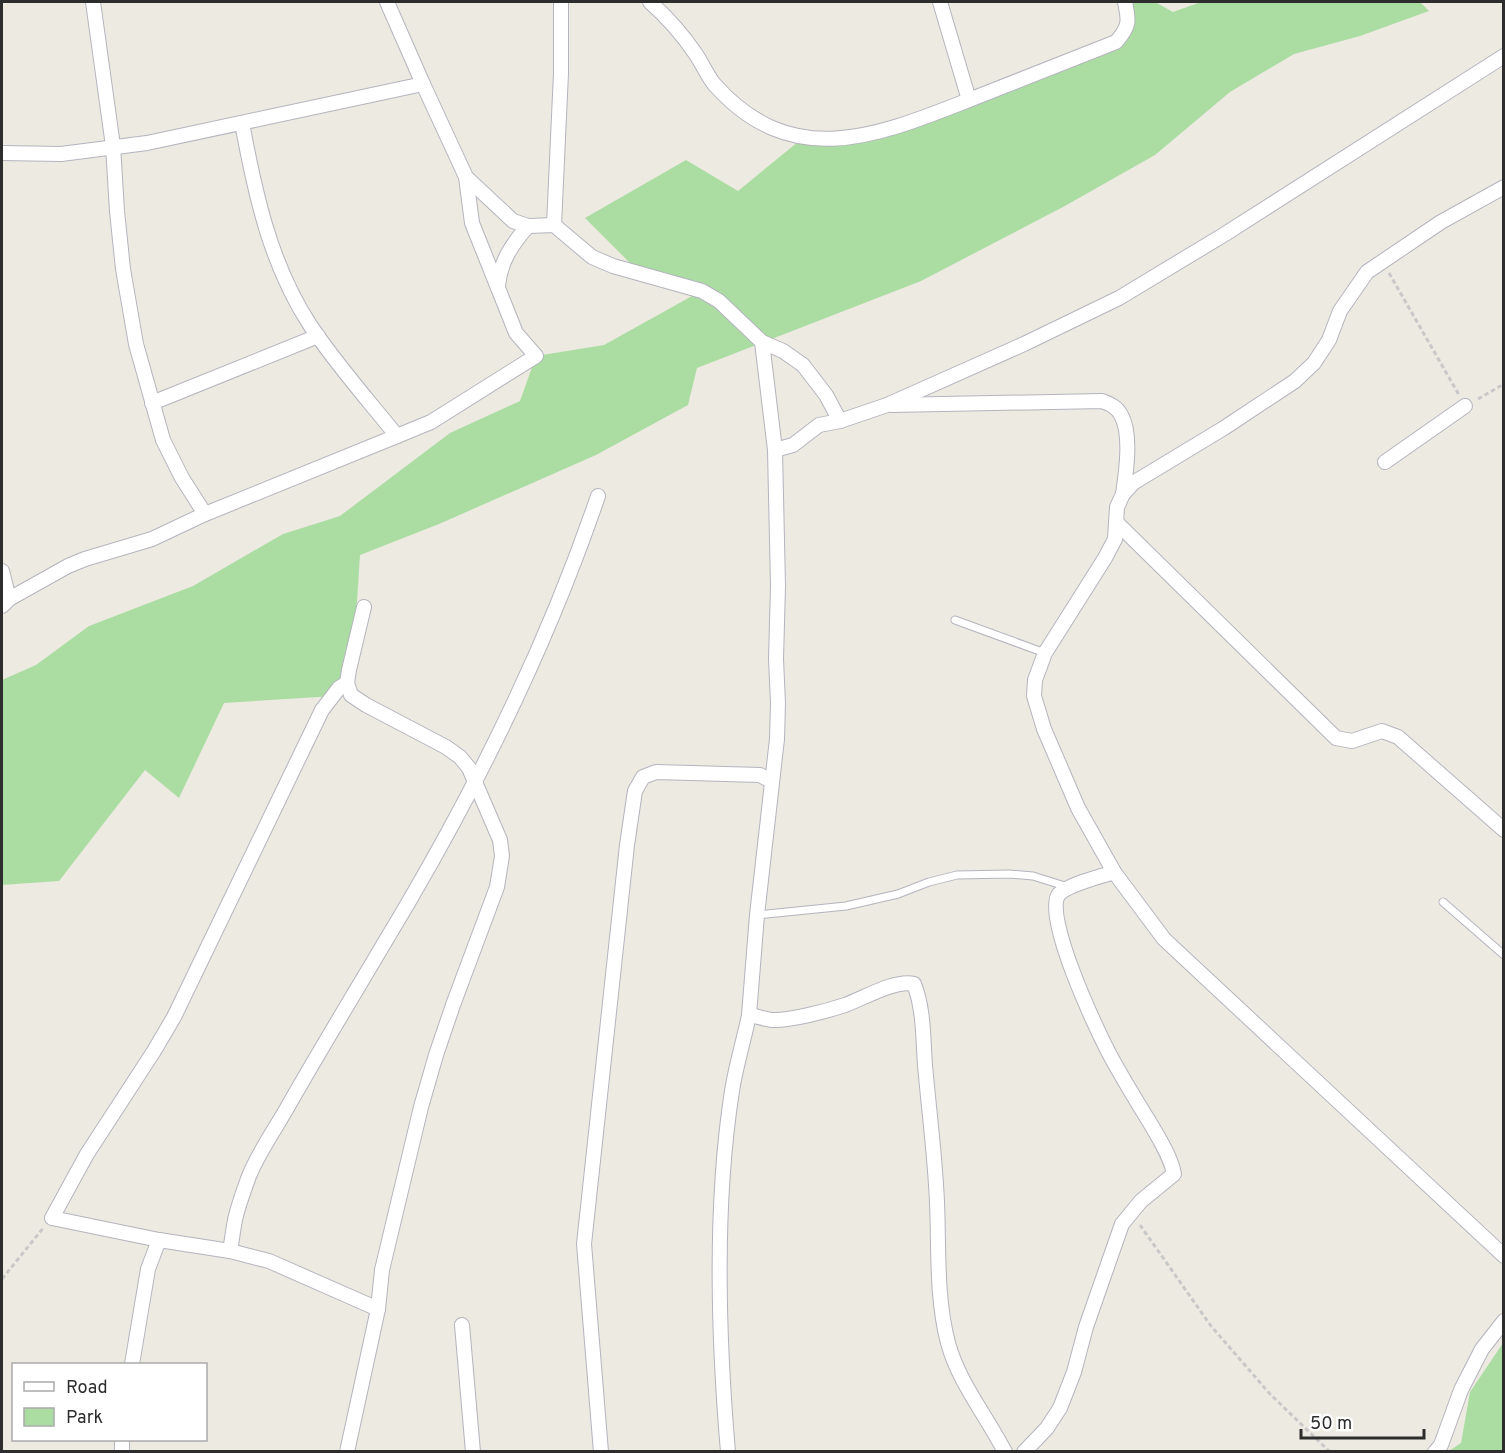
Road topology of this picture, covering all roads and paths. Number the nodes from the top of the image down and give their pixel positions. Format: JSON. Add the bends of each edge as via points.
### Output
{"nodes":[{"id":1,"x":93,"y":2,"type":"edge"},
{"id":2,"x":387,"y":2,"type":"edge"},
{"id":3,"x":561,"y":2,"type":"edge"},
{"id":4,"x":650,"y":2,"type":"edge"},
{"id":5,"x":940,"y":2,"type":"edge"},
{"id":6,"x":1125,"y":2,"type":"edge"},
{"id":7,"x":1503,"y":56,"type":"edge"},
{"id":8,"x":423,"y":84,"type":"junction"},
{"id":9,"x":969,"y":100,"type":"junction"},
{"id":10,"x":242,"y":123,"type":"junction"},
{"id":11,"x":113,"y":146,"type":"junction"},
{"id":12,"x":2,"y":153,"type":"edge"},
{"id":13,"x":466,"y":177,"type":"junction"},
{"id":14,"x":1503,"y":187,"type":"edge"},
{"id":15,"x":554,"y":225,"type":"junction"},
{"id":16,"x":528,"y":226,"type":"junction"},
{"id":17,"x":1382,"y":261,"type":"junction"},
{"id":18,"x":498,"y":288,"type":"junction"},
{"id":19,"x":318,"y":336,"type":"junction"},
{"id":20,"x":762,"y":342,"type":"junction"},
{"id":21,"x":1503,"y":384,"type":"edge"},
{"id":22,"x":152,"y":403,"type":"junction"},
{"id":23,"x":887,"y":405,"type":"junction"},
{"id":24,"x":1465,"y":406,"type":"junction"},
{"id":25,"x":840,"y":421,"type":"junction"},
{"id":26,"x":398,"y":436,"type":"junction"},
{"id":27,"x":775,"y":450,"type":"junction"},
{"id":28,"x":1385,"y":462,"type":"dead end"},
{"id":29,"x":1123,"y":494,"type":"junction"},
{"id":30,"x":598,"y":496,"type":"dead end"},
{"id":31,"x":205,"y":514,"type":"junction"},
{"id":32,"x":1117,"y":523,"type":"junction"},
{"id":33,"x":2,"y":571,"type":"edge"},
{"id":34,"x":5,"y":602,"type":"edge"},
{"id":35,"x":364,"y":607,"type":"dead end"},
{"id":36,"x":955,"y":620,"type":"dead end"},
{"id":37,"x":1046,"y":653,"type":"junction"},
{"id":38,"x":347,"y":683,"type":"junction"},
{"id":39,"x":771,"y":781,"type":"junction"},
{"id":40,"x":476,"y":782,"type":"junction"},
{"id":41,"x":1503,"y":830,"type":"edge"},
{"id":42,"x":1114,"y":872,"type":"junction"},
{"id":43,"x":1070,"y":887,"type":"junction"},
{"id":44,"x":1443,"y":902,"type":"dead end"},
{"id":45,"x":757,"y":915,"type":"junction"},
{"id":46,"x":1503,"y":955,"type":"edge"},
{"id":47,"x":749,"y":1015,"type":"junction"},
{"id":48,"x":1131,"y":1212,"type":"junction"},
{"id":49,"x":52,"y":1218,"type":"junction"},
{"id":50,"x":159,"y":1240,"type":"junction"},
{"id":51,"x":230,"y":1251,"type":"junction"},
{"id":52,"x":1503,"y":1256,"type":"edge"},
{"id":53,"x":2,"y":1279,"type":"edge"},
{"id":54,"x":378,"y":1309,"type":"junction"},
{"id":55,"x":1503,"y":1321,"type":"edge"},
{"id":56,"x":462,"y":1325,"type":"dead end"},
{"id":57,"x":132,"y":1363,"type":"edge"},
{"id":58,"x":347,"y":1452,"type":"edge"},
{"id":59,"x":473,"y":1452,"type":"edge"},
{"id":60,"x":601,"y":1452,"type":"edge"},
{"id":61,"x":728,"y":1452,"type":"edge"},
{"id":62,"x":1005,"y":1452,"type":"edge"},
{"id":63,"x":1024,"y":1452,"type":"edge"},
{"id":64,"x":1330,"y":1452,"type":"edge"},
{"id":65,"x":1435,"y":1452,"type":"edge"}],
"edges":[{"from":1,"to":11,"type":"street"},
{"from":2,"to":8,"type":"street"},
{"from":3,"to":15,"type":"street"},
{"from":4,"to":9,"type":"street","via":[[675,27],[728,98],[744,112],[786,133],[825,139],[864,136]]},
{"from":5,"to":9,"type":"street"},
{"from":6,"to":9,"type":"street","via":[[1129,22],[1116,42]]},
{"from":7,"to":23,"type":"street","via":[[1119,298]]},
{"from":8,"to":10,"type":"street"},
{"from":8,"to":13,"type":"street"},
{"from":10,"to":11,"type":"street","via":[[147,143]]},
{"from":10,"to":19,"type":"street","via":[[262,215],[278,263]]},
{"from":11,"to":12,"type":"street","via":[[61,154]]},
{"from":11,"to":22,"type":"street","via":[[123,268],[136,344]]},
{"from":13,"to":16,"type":"street","via":[[513,221]]},
{"from":13,"to":18,"type":"street","via":[[472,223]]},
{"from":14,"to":17,"type":"street"},
{"from":15,"to":16,"type":"street"},
{"from":15,"to":20,"type":"street","via":[[592,257],[702,291],[719,301]]},
{"from":16,"to":18,"type":"street","via":[[512,243],[499,272]]},
{"from":17,"to":24,"type":"path"},
{"from":17,"to":29,"type":"street","via":[[1367,272],[1340,311],[1329,340],[1296,381],[1151,471]]},
{"from":18,"to":26,"type":"street","via":[[516,333],[536,356],[431,422]]},
{"from":19,"to":22,"type":"street"},
{"from":19,"to":26,"type":"street"},
{"from":20,"to":25,"type":"street","via":[[803,365]]},
{"from":20,"to":27,"type":"street"},
{"from":21,"to":24,"type":"path"},
{"from":22,"to":31,"type":"street","via":[[170,456]]},
{"from":23,"to":25,"type":"street"},
{"from":23,"to":29,"type":"street","via":[[1102,401],[1117,410],[1124,425],[1127,442]]},
{"from":24,"to":28,"type":"street"},
{"from":25,"to":27,"type":"street","via":[[819,425],[793,445]]},
{"from":26,"to":31,"type":"street"},
{"from":27,"to":39,"type":"street","via":[[778,703]]},
{"from":29,"to":32,"type":"street","via":[[1117,507]]},
{"from":30,"to":40,"type":"street","via":[[576,562],[537,655]]},
{"from":31,"to":34,"type":"street","via":[[152,539],[68,566]]},
{"from":32,"to":37,"type":"street","via":[[1115,539],[1105,558]]},
{"from":32,"to":41,"type":"street","via":[[1336,738],[1352,741],[1382,731],[1398,737]]},
{"from":33,"to":34,"type":"street"},
{"from":35,"to":38,"type":"street"},
{"from":36,"to":37,"type":"lane"},
{"from":37,"to":42,"type":"street","via":[[1035,680],[1038,710],[1078,808]]},
{"from":38,"to":40,"type":"street","via":[[351,695],[366,705],[460,757]]},
{"from":38,"to":49,"type":"street","via":[[322,710],[174,1017],[87,1154]]},
{"from":39,"to":45,"type":"street"},
{"from":39,"to":60,"type":"street","via":[[760,775],[656,772],[643,777],[635,791],[584,1244]]},
{"from":40,"to":51,"type":"street","via":[[250,1174],[235,1218]]},
{"from":40,"to":54,"type":"street","via":[[500,840],[501,870],[436,1055],[382,1270]]},
{"from":42,"to":43,"type":"street"},
{"from":42,"to":52,"type":"street","via":[[1164,939]]},
{"from":43,"to":45,"type":"lane","via":[[1033,876],[957,875],[846,906]]},
{"from":43,"to":48,"type":"street","via":[[1055,902],[1060,937],[1106,1047],[1162,1145],[1174,1174]]},
{"from":44,"to":46,"type":"lane"},
{"from":45,"to":47,"type":"street"},
{"from":47,"to":61,"type":"street","via":[[731,1100],[721,1240]]},
{"from":47,"to":62,"type":"street","via":[[773,1020],[809,1014],[842,1006],[895,984],[914,984],[921,1011],[944,1321],[957,1367]]},
{"from":48,"to":63,"type":"street","via":[[1114,1244],[1060,1408]]},
{"from":48,"to":64,"type":"path","via":[[1211,1326],[1270,1394]]},
{"from":49,"to":50,"type":"street"},
{"from":49,"to":53,"type":"path"},
{"from":50,"to":51,"type":"street"},
{"from":50,"to":57,"type":"street","via":[[148,1269]]},
{"from":51,"to":54,"type":"street","via":[[269,1261]]},
{"from":54,"to":58,"type":"street"},
{"from":55,"to":65,"type":"street","via":[[1482,1349]]},
{"from":56,"to":59,"type":"street"}]}
